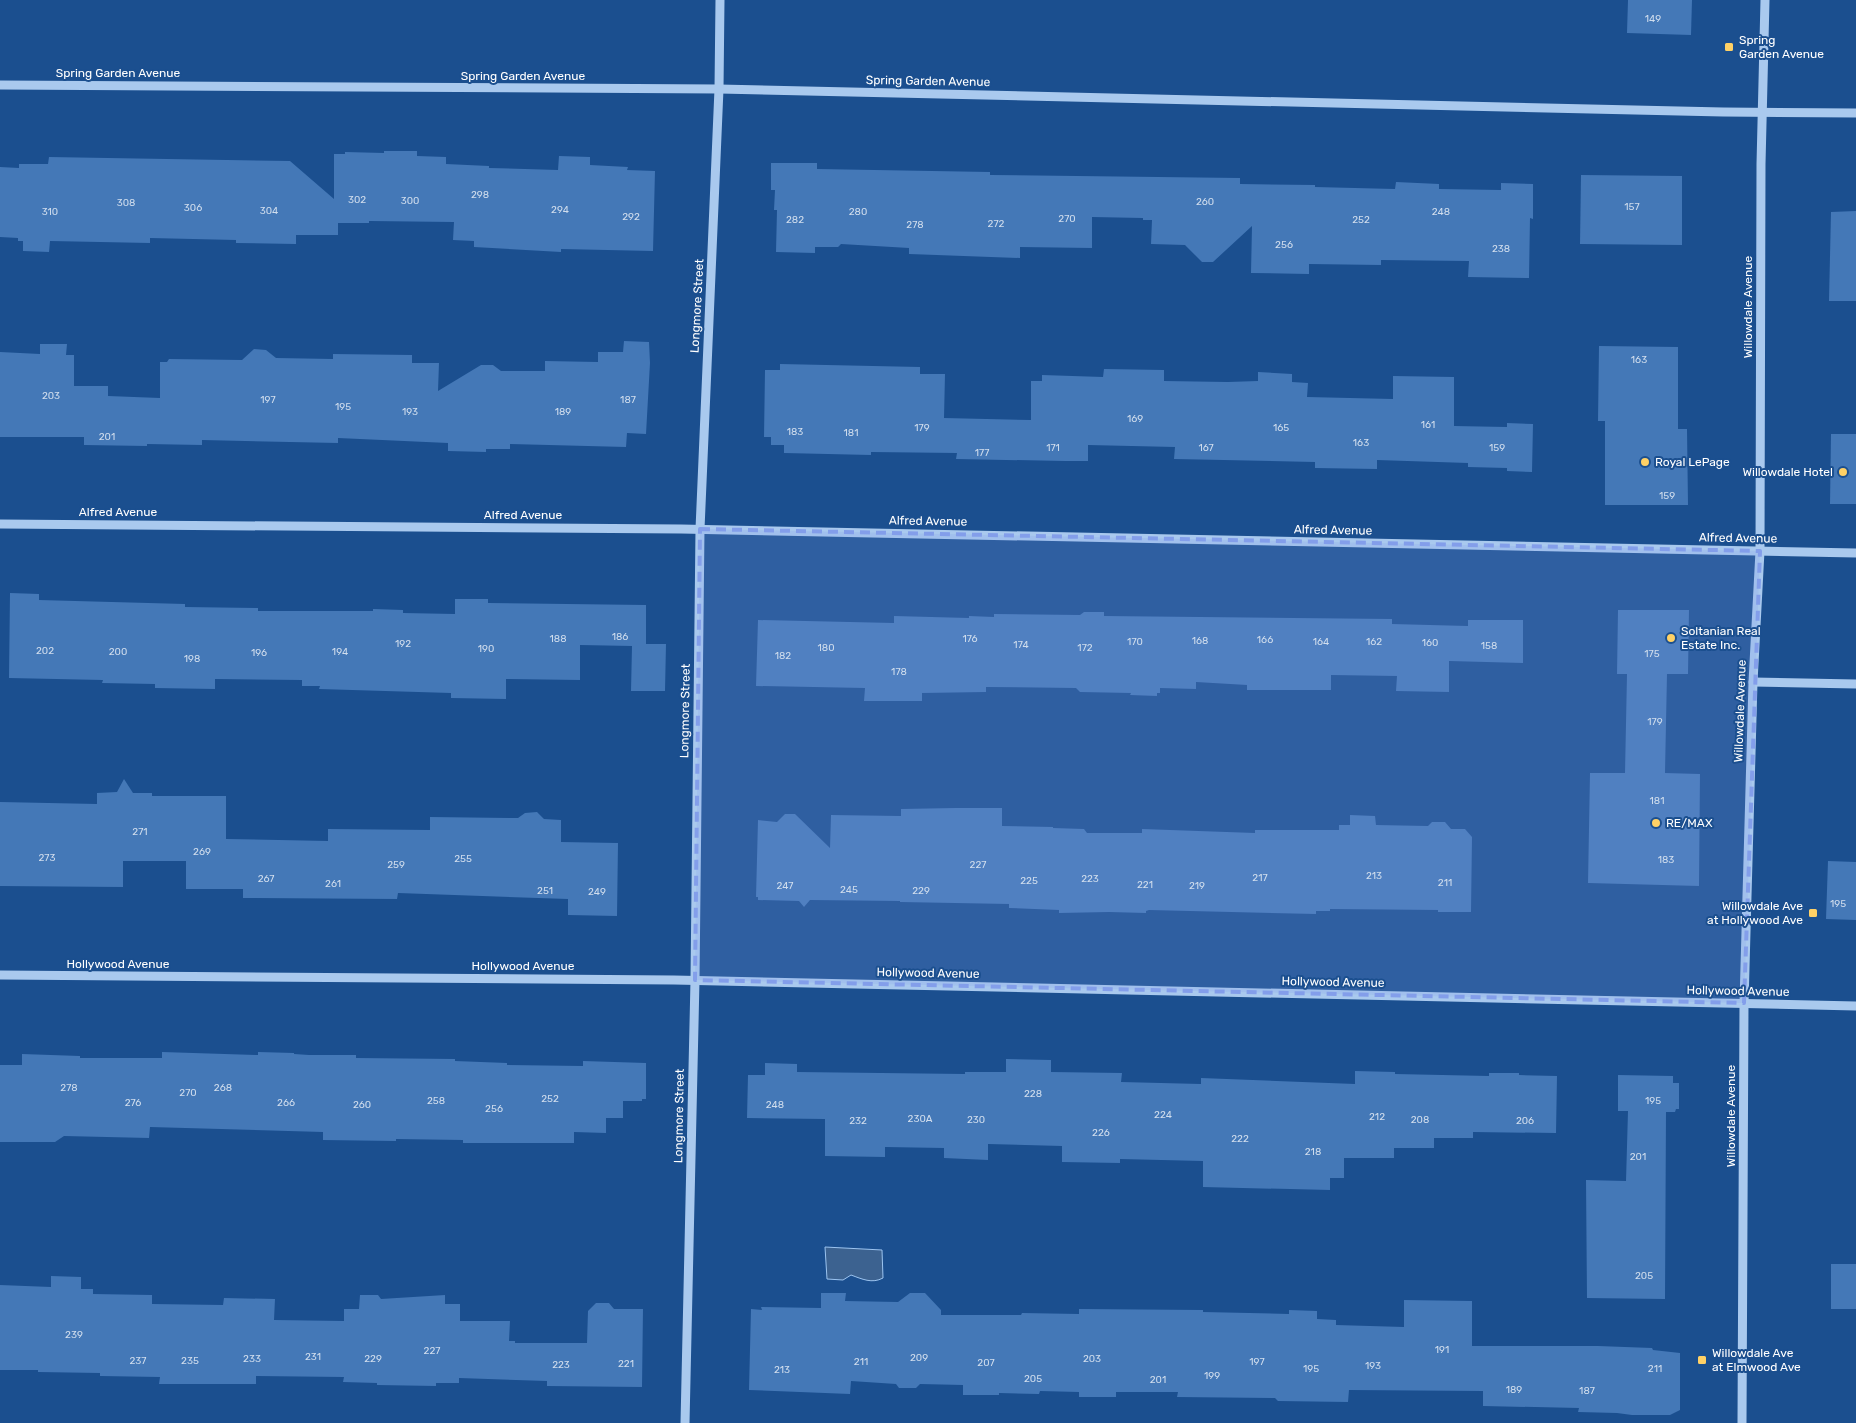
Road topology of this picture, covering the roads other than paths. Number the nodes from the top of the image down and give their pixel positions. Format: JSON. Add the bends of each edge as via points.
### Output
{"nodes":[{"id":1,"x":720,"y":0,"type":"edge"},
{"id":2,"x":1765,"y":0,"type":"edge"},
{"id":3,"x":0,"y":85,"type":"edge"},
{"id":4,"x":719,"y":89,"type":"junction"},
{"id":5,"x":1762,"y":111,"type":"junction"},
{"id":6,"x":1856,"y":112,"type":"edge"},
{"id":7,"x":0,"y":524,"type":"edge"},
{"id":8,"x":700,"y":529,"type":"junction"},
{"id":9,"x":1760,"y":551,"type":"junction"},
{"id":10,"x":1856,"y":553,"type":"edge"},
{"id":11,"x":1753,"y":682,"type":"junction"},
{"id":12,"x":1856,"y":684,"type":"edge"},
{"id":13,"x":0,"y":975,"type":"edge"},
{"id":14,"x":695,"y":980,"type":"junction"},
{"id":15,"x":1744,"y":1003,"type":"junction"},
{"id":16,"x":1856,"y":1006,"type":"edge"},
{"id":17,"x":685,"y":1423,"type":"edge"},
{"id":18,"x":1742,"y":1423,"type":"edge"}],
"edges":[{"from":1,"to":4,"type":"street","name":"Longmore Street"},
{"from":2,"to":5,"type":"street","name":"Willowdale Avenue"},
{"from":3,"to":4,"type":"street","name":"Spring Garden Avenue"},
{"from":4,"to":5,"type":"street","name":"Spring Garden Avenue"},
{"from":4,"to":8,"type":"street","name":"Longmore Street"},
{"from":5,"to":6,"type":"street","name":"Spring Garden Avenue"},
{"from":5,"to":9,"type":"street","name":"Willowdale Avenue"},
{"from":7,"to":8,"type":"street","name":"Alfred Avenue"},
{"from":8,"to":9,"type":"street","name":"Alfred Avenue"},
{"from":8,"to":14,"type":"street","name":"Longmore Street"},
{"from":9,"to":10,"type":"street","name":"Alfred Avenue"},
{"from":9,"to":11,"type":"street","name":"Willowdale Avenue"},
{"from":11,"to":12,"type":"street"},
{"from":11,"to":15,"type":"street","name":"Willowdale Avenue"},
{"from":13,"to":14,"type":"street","name":"Hollywood Avenue"},
{"from":14,"to":15,"type":"street","name":"Hollywood Avenue"},
{"from":14,"to":17,"type":"street","name":"Longmore Street"},
{"from":15,"to":16,"type":"street","name":"Hollywood Avenue"},
{"from":15,"to":18,"type":"street","name":"Willowdale Avenue"}]}
